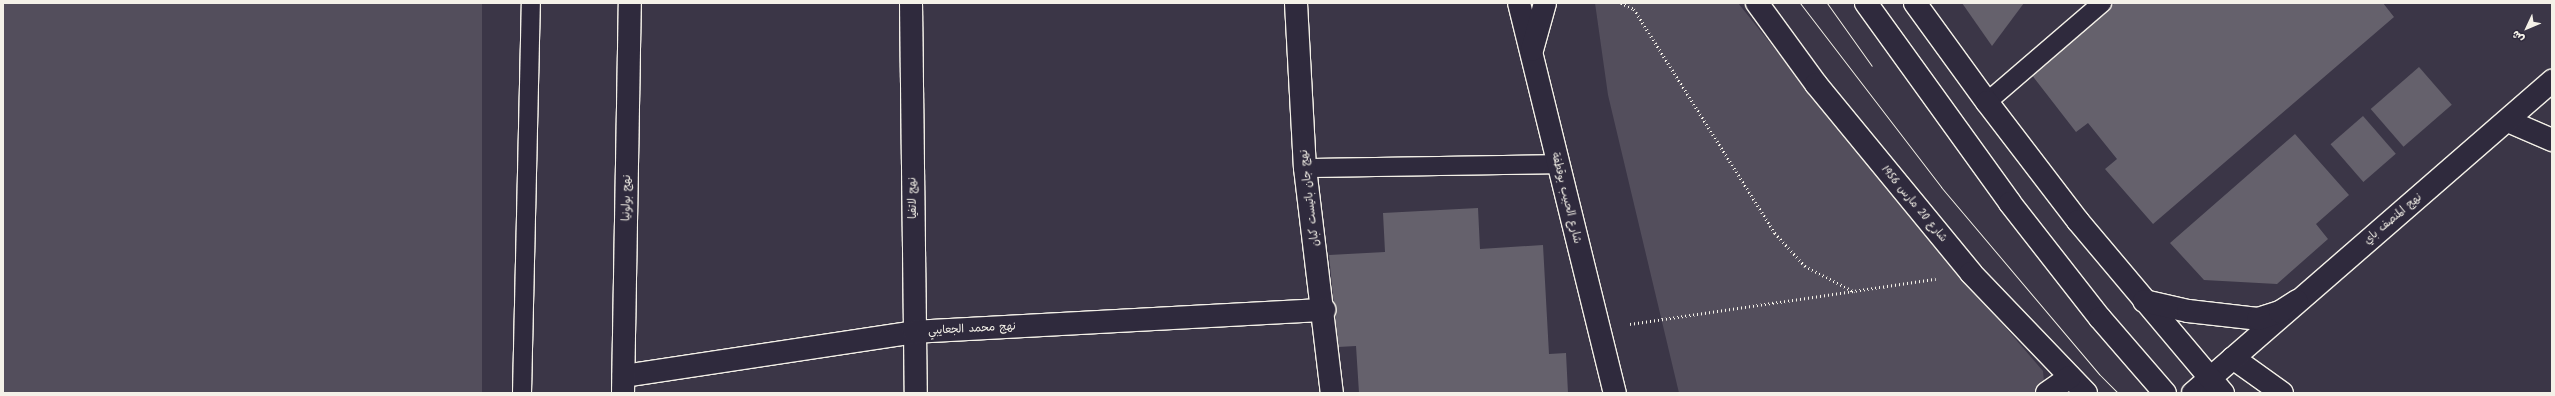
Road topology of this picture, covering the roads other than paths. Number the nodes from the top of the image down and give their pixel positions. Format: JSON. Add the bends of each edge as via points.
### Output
{"nodes":[{"id":1,"x":531,"y":3,"type":"edge"},
{"id":2,"x":630,"y":3,"type":"edge"},
{"id":3,"x":911,"y":3,"type":"edge"},
{"id":4,"x":1296,"y":3,"type":"edge"},
{"id":5,"x":1503,"y":3,"type":"edge"},
{"id":6,"x":1519,"y":3,"type":"edge"},
{"id":7,"x":1545,"y":3,"type":"edge"},
{"id":8,"x":1757,"y":3,"type":"edge"},
{"id":9,"x":1866,"y":3,"type":"edge"},
{"id":10,"x":1915,"y":3,"type":"edge"},
{"id":11,"x":2102,"y":3,"type":"edge"},
{"id":12,"x":1531,"y":54,"type":"junction"},
{"id":13,"x":2552,"y":81,"type":"edge"},
{"id":14,"x":1542,"y":100,"type":"junction"},
{"id":15,"x":1987,"y":102,"type":"junction"},
{"id":16,"x":2508,"y":121,"type":"junction"},
{"id":17,"x":2552,"y":140,"type":"edge"},
{"id":18,"x":1558,"y":164,"type":"junction"},
{"id":19,"x":1305,"y":168,"type":"junction"},
{"id":20,"x":2144,"y":301,"type":"junction"},
{"id":21,"x":2297,"y":301,"type":"junction"},
{"id":22,"x":1324,"y":310,"type":"junction"},
{"id":23,"x":914,"y":332,"type":"junction"},
{"id":24,"x":2233,"y":358,"type":"junction"},
{"id":25,"x":2070,"y":377,"type":"junction"},
{"id":26,"x":623,"y":384,"type":"edge"},
{"id":27,"x":2208,"y":388,"type":"edge"},
{"id":28,"x":522,"y":393,"type":"edge"},
{"id":29,"x":916,"y":393,"type":"edge"},
{"id":30,"x":1332,"y":393,"type":"edge"},
{"id":31,"x":1615,"y":393,"type":"edge"},
{"id":32,"x":2047,"y":393,"type":"edge"},
{"id":33,"x":2086,"y":393,"type":"edge"},
{"id":34,"x":2165,"y":393,"type":"edge"},
{"id":35,"x":2282,"y":393,"type":"edge"}],
"edges":[{"from":1,"to":28,"type":"lane"},
{"from":2,"to":26,"type":"street","name":"نهج بولونيا"},
{"from":3,"to":23,"type":"street","name":"نهج لاتفيا"},
{"from":4,"to":19,"type":"street","name":"نهج جان باتيست كبان"},
{"from":5,"to":14,"type":"street","via":[[1522,56]]},
{"from":6,"to":12,"type":"street","name":"شارع الحبيب بوقطفة"},
{"from":7,"to":12,"type":"street"},
{"from":8,"to":25,"type":"street","name":"شارع 20 مارس 1956","via":[[1826,96],[1971,273]]},
{"from":9,"to":34,"type":"street","via":[[2015,210],[2100,318]]},
{"from":10,"to":15,"type":"street"},
{"from":11,"to":15,"type":"lane"},
{"from":12,"to":14,"type":"street","name":"شارع الحبيب بوقطفة"},
{"from":13,"to":16,"type":"street","name":"نهج المنصف باي"},
{"from":14,"to":18,"type":"street","name":"شارع الحبيب بوقطفة"},
{"from":15,"to":20,"type":"street"},
{"from":16,"to":17,"type":"street"},
{"from":16,"to":21,"type":"street","name":"نهج المنصف باي"},
{"from":18,"to":19,"type":"lane"},
{"from":18,"to":31,"type":"street","name":"شارع الحبيب بوقطفة"},
{"from":19,"to":22,"type":"street","name":"نهج جان باتيست كبان"},
{"from":20,"to":21,"type":"street","via":[[2188,311],[2258,319],[2280,312]]},
{"from":20,"to":27,"type":"street"},
{"from":21,"to":24,"type":"street","name":"نهج المنصف باي"},
{"from":22,"to":23,"type":"street","name":"نهج محمد الجعايبي"},
{"from":22,"to":30,"type":"street","name":"نهج جان باتيست كبان"},
{"from":23,"to":26,"type":"street","name":"نهج محمد الجعايبي"},
{"from":23,"to":29,"type":"street","name":"نهج لاتفيا"},
{"from":24,"to":27,"type":"street","name":"نهج المنصف باي"},
{"from":24,"to":35,"type":"street"},
{"from":25,"to":32,"type":"street"},
{"from":25,"to":33,"type":"street","name":"شارع 20 مارس 1956"}]}
